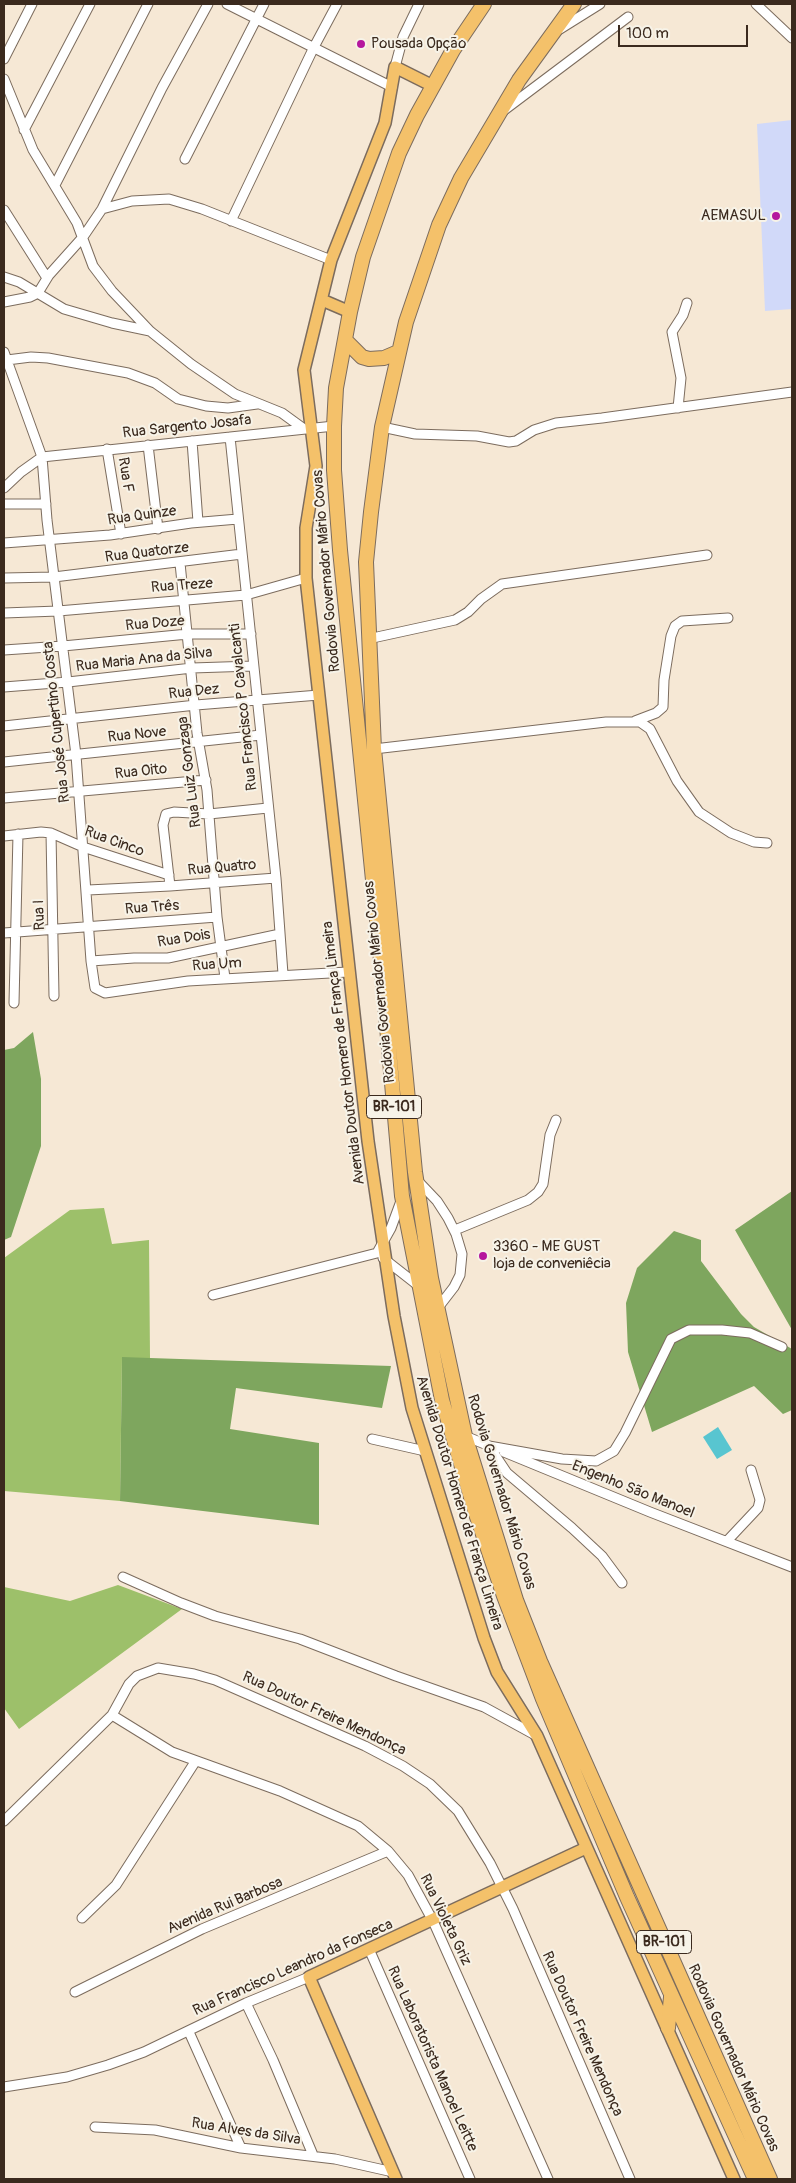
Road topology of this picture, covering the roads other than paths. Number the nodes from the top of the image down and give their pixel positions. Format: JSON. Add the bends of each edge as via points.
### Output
{"nodes":[{"id":1,"x":32,"y":4,"type":"edge"},
{"id":2,"x":90,"y":4,"type":"edge"},
{"id":3,"x":148,"y":4,"type":"edge"},
{"id":4,"x":208,"y":4,"type":"edge"},
{"id":5,"x":227,"y":4,"type":"edge"},
{"id":6,"x":264,"y":4,"type":"edge"},
{"id":7,"x":337,"y":4,"type":"edge"},
{"id":8,"x":419,"y":4,"type":"edge"},
{"id":9,"x":484,"y":4,"type":"edge"},
{"id":10,"x":574,"y":4,"type":"edge"},
{"id":11,"x":600,"y":4,"type":"edge"},
{"id":12,"x":756,"y":4,"type":"edge"},
{"id":13,"x":628,"y":17,"type":"dead end"},
{"id":14,"x":256,"y":18,"type":"junction"},
{"id":15,"x":551,"y":34,"type":"junction"},
{"id":16,"x":792,"y":38,"type":"edge"},
{"id":17,"x":314,"y":47,"type":"junction"},
{"id":18,"x":4,"y":59,"type":"edge"},
{"id":19,"x":395,"y":67,"type":"junction"},
{"id":20,"x":4,"y":79,"type":"edge"},
{"id":21,"x":433,"y":86,"type":"junction"},
{"id":22,"x":392,"y":87,"type":"junction"},
{"id":23,"x":497,"y":115,"type":"junction"},
{"id":24,"x":24,"y":130,"type":"junction"},
{"id":25,"x":185,"y":159,"type":"dead end"},
{"id":26,"x":55,"y":185,"type":"junction"},
{"id":27,"x":102,"y":209,"type":"junction"},
{"id":28,"x":4,"y":210,"type":"edge"},
{"id":29,"x":231,"y":221,"type":"junction"},
{"id":30,"x":83,"y":236,"type":"junction"},
{"id":31,"x":331,"y":260,"type":"junction"},
{"id":32,"x":4,"y":277,"type":"edge"},
{"id":33,"x":47,"y":278,"type":"junction"},
{"id":34,"x":38,"y":293,"type":"junction"},
{"id":35,"x":322,"y":300,"type":"junction"},
{"id":36,"x":4,"y":302,"type":"edge"},
{"id":37,"x":687,"y":303,"type":"dead end"},
{"id":38,"x":350,"y":312,"type":"junction"},
{"id":39,"x":150,"y":331,"type":"junction"},
{"id":40,"x":345,"y":340,"type":"junction"},
{"id":41,"x":398,"y":352,"type":"junction"},
{"id":42,"x":5,"y":356,"type":"edge"},
{"id":43,"x":792,"y":392,"type":"edge"},
{"id":44,"x":258,"y":404,"type":"junction"},
{"id":45,"x":678,"y":408,"type":"junction"},
{"id":46,"x":334,"y":426,"type":"junction"},
{"id":47,"x":382,"y":427,"type":"junction"},
{"id":48,"x":308,"y":428,"type":"junction"},
{"id":49,"x":230,"y":437,"type":"junction"},
{"id":50,"x":192,"y":440,"type":"junction"},
{"id":51,"x":148,"y":444,"type":"junction"},
{"id":52,"x":107,"y":449,"type":"junction"},
{"id":53,"x":42,"y":458,"type":"junction"},
{"id":54,"x":4,"y":488,"type":"edge"},
{"id":55,"x":4,"y":504,"type":"edge"},
{"id":56,"x":46,"y":504,"type":"junction"},
{"id":57,"x":238,"y":519,"type":"junction"},
{"id":58,"x":198,"y":522,"type":"junction"},
{"id":59,"x":158,"y":529,"type":"junction"},
{"id":60,"x":121,"y":534,"type":"junction"},
{"id":61,"x":50,"y":539,"type":"junction"},
{"id":62,"x":4,"y":543,"type":"edge"},
{"id":63,"x":242,"y":554,"type":"junction"},
{"id":64,"x":707,"y":555,"type":"dead end"},
{"id":65,"x":180,"y":563,"type":"junction"},
{"id":66,"x":54,"y":577,"type":"junction"},
{"id":67,"x":4,"y":578,"type":"edge"},
{"id":68,"x":306,"y":578,"type":"junction"},
{"id":69,"x":246,"y":595,"type":"junction"},
{"id":70,"x":185,"y":599,"type":"junction"},
{"id":71,"x":58,"y":611,"type":"junction"},
{"id":72,"x":4,"y":613,"type":"edge"},
{"id":73,"x":728,"y":618,"type":"dead end"},
{"id":74,"x":188,"y":634,"type":"junction"},
{"id":75,"x":250,"y":634,"type":"junction"},
{"id":76,"x":368,"y":639,"type":"junction"},
{"id":77,"x":63,"y":646,"type":"junction"},
{"id":78,"x":4,"y":650,"type":"edge"},
{"id":79,"x":253,"y":666,"type":"junction"},
{"id":80,"x":192,"y":668,"type":"junction"},
{"id":81,"x":68,"y":682,"type":"junction"},
{"id":82,"x":4,"y":686,"type":"edge"},
{"id":83,"x":319,"y":695,"type":"junction"},
{"id":84,"x":257,"y":699,"type":"junction"},
{"id":85,"x":196,"y":705,"type":"junction"},
{"id":86,"x":72,"y":720,"type":"junction"},
{"id":87,"x":634,"y":721,"type":"junction"},
{"id":88,"x":4,"y":726,"type":"edge"},
{"id":89,"x":261,"y":735,"type":"junction"},
{"id":90,"x":199,"y":742,"type":"junction"},
{"id":91,"x":374,"y":749,"type":"junction"},
{"id":92,"x":76,"y":755,"type":"junction"},
{"id":93,"x":4,"y":762,"type":"edge"},
{"id":94,"x":206,"y":780,"type":"junction"},
{"id":95,"x":80,"y":792,"type":"junction"},
{"id":96,"x":4,"y":798,"type":"edge"},
{"id":97,"x":268,"y":808,"type":"junction"},
{"id":98,"x":209,"y":814,"type":"junction"},
{"id":99,"x":50,"y":833,"type":"junction"},
{"id":100,"x":18,"y":834,"type":"junction"},
{"id":101,"x":4,"y":836,"type":"edge"},
{"id":102,"x":767,"y":843,"type":"dead end"},
{"id":103,"x":83,"y":847,"type":"junction"},
{"id":104,"x":170,"y":875,"type":"junction"},
{"id":105,"x":276,"y":878,"type":"junction"},
{"id":106,"x":214,"y":882,"type":"junction"},
{"id":107,"x":170,"y":886,"type":"junction"},
{"id":108,"x":88,"y":890,"type":"junction"},
{"id":109,"x":217,"y":917,"type":"junction"},
{"id":110,"x":89,"y":927,"type":"junction"},
{"id":111,"x":54,"y":930,"type":"junction"},
{"id":112,"x":17,"y":932,"type":"junction"},
{"id":113,"x":4,"y":933,"type":"edge"},
{"id":114,"x":280,"y":934,"type":"junction"},
{"id":115,"x":220,"y":947,"type":"junction"},
{"id":116,"x":91,"y":961,"type":"junction"},
{"id":117,"x":348,"y":972,"type":"junction"},
{"id":118,"x":283,"y":974,"type":"junction"},
{"id":119,"x":225,"y":978,"type":"junction"},
{"id":120,"x":93,"y":984,"type":"joint"},
{"id":121,"x":54,"y":996,"type":"dead end"},
{"id":122,"x":14,"y":1003,"type":"dead end"},
{"id":123,"x":556,"y":1120,"type":"dead end"},
{"id":124,"x":417,"y":1180,"type":"junction"},
{"id":125,"x":402,"y":1196,"type":"junction"},
{"id":126,"x":455,"y":1230,"type":"junction"},
{"id":127,"x":384,"y":1243,"type":"junction"},
{"id":128,"x":377,"y":1253,"type":"junction"},
{"id":129,"x":387,"y":1260,"type":"junction"},
{"id":130,"x":421,"y":1289,"type":"junction"},
{"id":131,"x":213,"y":1295,"type":"dead end"},
{"id":132,"x":437,"y":1309,"type":"junction"},
{"id":133,"x":782,"y":1347,"type":"dead end"},
{"id":134,"x":465,"y":1436,"type":"junction"},
{"id":135,"x":372,"y":1439,"type":"dead end"},
{"id":136,"x":489,"y":1446,"type":"junction"},
{"id":137,"x":425,"y":1451,"type":"junction"},
{"id":138,"x":751,"y":1470,"type":"dead end"},
{"id":139,"x":727,"y":1541,"type":"junction"},
{"id":140,"x":792,"y":1567,"type":"edge"},
{"id":141,"x":124,"y":1577,"type":"dead end"},
{"id":142,"x":622,"y":1584,"type":"dead end"},
{"id":143,"x":112,"y":1715,"type":"junction"},
{"id":144,"x":537,"y":1736,"type":"junction"},
{"id":145,"x":195,"y":1762,"type":"junction"},
{"id":146,"x":4,"y":1821,"type":"edge"},
{"id":147,"x":586,"y":1848,"type":"junction"},
{"id":148,"x":388,"y":1851,"type":"junction"},
{"id":149,"x":502,"y":1888,"type":"junction"},
{"id":150,"x":82,"y":1918,"type":"dead end"},
{"id":151,"x":433,"y":1921,"type":"junction"},
{"id":152,"x":369,"y":1949,"type":"junction"},
{"id":153,"x":310,"y":1977,"type":"junction"},
{"id":154,"x":75,"y":1992,"type":"dead end"},
{"id":155,"x":671,"y":1996,"type":"junction"},
{"id":156,"x":246,"y":2003,"type":"junction"},
{"id":157,"x":668,"y":2028,"type":"junction"},
{"id":158,"x":189,"y":2032,"type":"junction"},
{"id":159,"x":4,"y":2087,"type":"edge"},
{"id":160,"x":95,"y":2128,"type":"dead end"},
{"id":161,"x":241,"y":2148,"type":"junction"},
{"id":162,"x":312,"y":2156,"type":"junction"},
{"id":163,"x":394,"y":2175,"type":"edge"},
{"id":164,"x":470,"y":2179,"type":"edge"},
{"id":165,"x":548,"y":2179,"type":"edge"},
{"id":166,"x":630,"y":2179,"type":"edge"},
{"id":167,"x":734,"y":2179,"type":"edge"},
{"id":168,"x":755,"y":2179,"type":"edge"},
{"id":169,"x":770,"y":2179,"type":"edge"}],
"edges":[{"from":1,"to":18,"type":"street"},
{"from":2,"to":24,"type":"street"},
{"from":3,"to":26,"type":"street"},
{"from":4,"to":27,"type":"street"},
{"from":5,"to":14,"type":"street"},
{"from":6,"to":14,"type":"street"},
{"from":7,"to":17,"type":"street"},
{"from":8,"to":19,"type":"street","via":[[403,37]]},
{"from":9,"to":21,"type":"highway","name":"Rodovia Governador Mário Covas","number":"BR-101"},
{"from":10,"to":15,"type":"highway","name":"Rodovia Governador Mário Covas","number":"BR-101"},
{"from":11,"to":15,"type":"street"},
{"from":12,"to":16,"type":"street"},
{"from":13,"to":23,"type":"street"},
{"from":14,"to":17,"type":"street"},
{"from":14,"to":25,"type":"street"},
{"from":15,"to":23,"type":"highway","name":"Rodovia Governador Mário Covas","number":"BR-101"},
{"from":17,"to":22,"type":"street"},
{"from":17,"to":29,"type":"street"},
{"from":19,"to":21,"type":"main road"},
{"from":19,"to":22,"type":"main road","name":"Avenida Doutor Homero de França Limeira"},
{"from":20,"to":24,"type":"street"},
{"from":21,"to":38,"type":"highway","name":"Rodovia Governador Mário Covas","number":"BR-101","via":[[391,173],[363,257]]},
{"from":22,"to":31,"type":"main road","name":"Avenida Doutor Homero de França Limeira","via":[[385,123]]},
{"from":23,"to":41,"type":"highway","name":"Rodovia Governador Mário Covas","number":"BR-101","via":[[460,178],[439,226],[419,279]]},
{"from":24,"to":26,"type":"street","via":[[38,160]]},
{"from":26,"to":30,"type":"street"},
{"from":27,"to":29,"type":"street","via":[[132,200],[169,199]]},
{"from":27,"to":30,"type":"street"},
{"from":28,"to":33,"type":"street"},
{"from":29,"to":31,"type":"street"},
{"from":30,"to":33,"type":"street"},
{"from":30,"to":39,"type":"street","via":[[100,277]]},
{"from":31,"to":35,"type":"main road","name":"Avenida Doutor Homero de França Limeira"},
{"from":32,"to":34,"type":"street"},
{"from":33,"to":34,"type":"street"},
{"from":34,"to":36,"type":"street","via":[[30,298]]},
{"from":34,"to":39,"type":"street","via":[[64,309]]},
{"from":35,"to":38,"type":"main road"},
{"from":35,"to":48,"type":"main road","name":"Avenida Doutor Homero de França Limeira","via":[[304,370]]},
{"from":37,"to":45,"type":"street","via":[[672,332],[681,378]]},
{"from":38,"to":40,"type":"highway","name":"Rodovia Governador Mário Covas","number":"BR-101"},
{"from":39,"to":44,"type":"street","via":[[212,379]]},
{"from":40,"to":41,"type":"highway","via":[[362,357],[369,359],[384,358]]},
{"from":40,"to":46,"type":"highway","name":"Rodovia Governador Mário Covas","number":"BR-101","via":[[336,388]]},
{"from":41,"to":47,"type":"highway","name":"Rodovia Governador Mário Covas","number":"BR-101"},
{"from":42,"to":44,"type":"street","via":[[48,358],[128,373],[155,383],[178,399],[206,406],[228,408]]},
{"from":42,"to":53,"type":"street","name":"Rua José Cupertino Costa"},
{"from":43,"to":45,"type":"street"},
{"from":44,"to":48,"type":"street"},
{"from":45,"to":47,"type":"street","via":[[556,423],[509,442],[477,436],[415,434]]},
{"from":46,"to":48,"type":"street","name":"Rua Sargento Josafa"},
{"from":46,"to":125,"type":"highway","name":"Rodovia Governador Mário Covas","number":"BR-101","via":[[340,550]]},
{"from":47,"to":76,"type":"highway","name":"Rodovia Governador Mário Covas","number":"BR-101","via":[[366,562]]},
{"from":48,"to":49,"type":"street","name":"Rua Sargento Josafa"},
{"from":48,"to":68,"type":"main road","name":"Avenida Doutor Homero de França Limeira","via":[[316,466],[306,528]]},
{"from":49,"to":50,"type":"street","name":"Rua Sargento Josafa"},
{"from":49,"to":57,"type":"street","name":"Rua Francisco P Cavalcanti"},
{"from":50,"to":51,"type":"street","name":"Rua Sargento Josafa"},
{"from":50,"to":58,"type":"street"},
{"from":51,"to":52,"type":"street","name":"Rua Sargento Josafa"},
{"from":51,"to":59,"type":"street"},
{"from":52,"to":53,"type":"street","name":"Rua Sargento Josafa"},
{"from":52,"to":60,"type":"street","name":"Rua F"},
{"from":53,"to":54,"type":"street"},
{"from":53,"to":56,"type":"street","name":"Rua José Cupertino Costa"},
{"from":55,"to":56,"type":"street"},
{"from":56,"to":61,"type":"street","name":"Rua José Cupertino Costa"},
{"from":57,"to":58,"type":"street","name":"Rua Quinze"},
{"from":57,"to":63,"type":"street","name":"Rua Francisco P Cavalcanti"},
{"from":58,"to":59,"type":"street","name":"Rua Quinze"},
{"from":59,"to":60,"type":"street","name":"Rua Quinze"},
{"from":60,"to":61,"type":"street","name":"Rua Quinze"},
{"from":61,"to":62,"type":"street","name":"Rua Quinze"},
{"from":61,"to":66,"type":"street","name":"Rua José Cupertino Costa"},
{"from":63,"to":65,"type":"street","name":"Rua Quatorze"},
{"from":63,"to":69,"type":"street","name":"Rua Francisco P Cavalcanti"},
{"from":64,"to":76,"type":"street","via":[[502,584],[455,620]]},
{"from":65,"to":66,"type":"street","name":"Rua Quatorze"},
{"from":65,"to":70,"type":"street","name":"Rua Luiz Gonzaga"},
{"from":66,"to":67,"type":"street","name":"Rua Quatorze"},
{"from":66,"to":71,"type":"street","name":"Rua José Cupertino Costa"},
{"from":68,"to":69,"type":"street","name":"Rua Treze"},
{"from":68,"to":83,"type":"main road","name":"Avenida Doutor Homero de França Limeira"},
{"from":69,"to":70,"type":"street","name":"Rua Treze"},
{"from":69,"to":75,"type":"street","name":"Rua Francisco P Cavalcanti"},
{"from":70,"to":71,"type":"street","name":"Rua Treze"},
{"from":70,"to":74,"type":"street","name":"Rua Luiz Gonzaga"},
{"from":71,"to":72,"type":"street","name":"Rua Treze"},
{"from":71,"to":77,"type":"street","name":"Rua José Cupertino Costa"},
{"from":73,"to":87,"type":"street","via":[[682,621],[675,626],[664,680],[663,707]]},
{"from":74,"to":75,"type":"street","name":"Rua Doze"},
{"from":74,"to":77,"type":"street","name":"Rua Doze"},
{"from":74,"to":80,"type":"street","name":"Rua Luiz Gonzaga"},
{"from":75,"to":79,"type":"street","name":"Rua Francisco P Cavalcanti"},
{"from":76,"to":91,"type":"highway","name":"Rodovia Governador Mário Covas","number":"BR-101"},
{"from":77,"to":78,"type":"street","name":"Rua Doze"},
{"from":77,"to":81,"type":"street","name":"Rua José Cupertino Costa"},
{"from":79,"to":80,"type":"street","name":"Rua Maria Ana da Silva"},
{"from":79,"to":84,"type":"street","name":"Rua Francisco P Cavalcanti"},
{"from":80,"to":81,"type":"street","name":"Rua Maria Ana da Silva"},
{"from":80,"to":85,"type":"street","name":"Rua Luiz Gonzaga"},
{"from":81,"to":82,"type":"street","name":"Rua Maria Ana da Silva"},
{"from":81,"to":86,"type":"street","name":"Rua José Cupertino Costa"},
{"from":83,"to":84,"type":"street","name":"Rua Dez"},
{"from":83,"to":117,"type":"main road","name":"Avenida Doutor Homero de França Limeira"},
{"from":84,"to":85,"type":"street","name":"Rua Dez"},
{"from":84,"to":89,"type":"street","name":"Rua Francisco P Cavalcanti"},
{"from":85,"to":86,"type":"street","name":"Rua Dez"},
{"from":85,"to":90,"type":"street","name":"Rua Luiz Gonzaga"},
{"from":86,"to":88,"type":"street","name":"Rua Dez"},
{"from":86,"to":92,"type":"street","name":"Rua José Cupertino Costa"},
{"from":87,"to":91,"type":"street"},
{"from":87,"to":102,"type":"street","via":[[650,729],[677,781],[699,812],[731,832],[754,842]]},
{"from":89,"to":90,"type":"street","name":"Rua Nove"},
{"from":89,"to":97,"type":"street","name":"Rua Francisco P Cavalcanti"},
{"from":90,"to":92,"type":"street","name":"Rua Nove"},
{"from":90,"to":94,"type":"street","name":"Rua Luiz Gonzaga"},
{"from":91,"to":124,"type":"highway","name":"Rodovia Governador Mário Covas","number":"BR-101"},
{"from":92,"to":93,"type":"street","name":"Rua Nove"},
{"from":92,"to":95,"type":"street","name":"Rua José Cupertino Costa"},
{"from":94,"to":95,"type":"street","name":"Rua Oito"},
{"from":94,"to":98,"type":"street","name":"Rua Luiz Gonzaga"},
{"from":95,"to":96,"type":"street","name":"Rua Oito"},
{"from":95,"to":103,"type":"street","name":"Rua José Cupertino Costa"},
{"from":97,"to":98,"type":"street"},
{"from":97,"to":105,"type":"street","name":"Rua Francisco P Cavalcanti"},
{"from":98,"to":104,"type":"street","name":"Rua Quatro","via":[[166,814],[163,819]]},
{"from":98,"to":106,"type":"street","name":"Rua Luiz Gonzaga"},
{"from":99,"to":100,"type":"street"},
{"from":99,"to":103,"type":"street","name":"Rua Cinco"},
{"from":99,"to":111,"type":"street","name":"Rua I"},
{"from":100,"to":101,"type":"street"},
{"from":100,"to":112,"type":"street"},
{"from":103,"to":104,"type":"street","name":"Rua Cinco"},
{"from":103,"to":108,"type":"street","name":"Rua José Cupertino Costa"},
{"from":104,"to":107,"type":"street","name":"Rua Quatro"},
{"from":105,"to":106,"type":"street","name":"Rua Quatro"},
{"from":105,"to":114,"type":"street","name":"Rua Francisco P Cavalcanti"},
{"from":106,"to":107,"type":"street","name":"Rua Quatro"},
{"from":106,"to":109,"type":"street","name":"Rua Luiz Gonzaga"},
{"from":107,"to":108,"type":"street","name":"Rua Quatro"},
{"from":108,"to":110,"type":"street","name":"Rua José Cupertino Costa"},
{"from":109,"to":110,"type":"street","name":"Rua Três"},
{"from":109,"to":115,"type":"street","name":"Rua Luiz Gonzaga"},
{"from":110,"to":111,"type":"street","name":"Rua Três"},
{"from":110,"to":116,"type":"street","name":"Rua José Cupertino Costa"},
{"from":111,"to":112,"type":"street","name":"Rua Três"},
{"from":111,"to":121,"type":"street","name":"Rua I"},
{"from":112,"to":113,"type":"street","name":"Rua Três"},
{"from":112,"to":122,"type":"street"},
{"from":114,"to":115,"type":"street","name":"Rua Dois"},
{"from":114,"to":118,"type":"street","name":"Rua Francisco P Cavalcanti"},
{"from":115,"to":116,"type":"street","name":"Rua Dois","via":[[168,958]]},
{"from":115,"to":119,"type":"street","name":"Rua Luiz Gonzaga"},
{"from":116,"to":120,"type":"street","name":"Rua José Cupertino Costa"},
{"from":117,"to":118,"type":"street","name":"Rua Um"},
{"from":117,"to":127,"type":"main road","name":"Avenida Doutor Homero de França Limeira"},
{"from":118,"to":119,"type":"street","name":"Rua Um"},
{"from":119,"to":120,"type":"street","name":"Rua Um","via":[[105,993]]},
{"from":123,"to":126,"type":"street","via":[[550,1135],[543,1184],[538,1192],[528,1200]]},
{"from":124,"to":126,"type":"street","via":[[437,1201]]},
{"from":124,"to":132,"type":"highway","name":"Rodovia Governador Mário Covas","number":"BR-101"},
{"from":125,"to":127,"type":"street"},
{"from":125,"to":130,"type":"highway","name":"Rodovia Governador Mário Covas","number":"BR-101"},
{"from":126,"to":132,"type":"street","via":[[462,1254],[460,1274]]},
{"from":127,"to":128,"type":"street"},
{"from":127,"to":129,"type":"main road","name":"Avenida Doutor Homero de França Limeira"},
{"from":128,"to":129,"type":"street"},
{"from":128,"to":131,"type":"street"},
{"from":129,"to":130,"type":"street"},
{"from":129,"to":137,"type":"main road","name":"Avenida Doutor Homero de França Limeira","via":[[403,1367]]},
{"from":130,"to":155,"type":"highway","name":"Rodovia Governador Mário Covas","number":"BR-101","via":[[432,1354],[453,1440],[504,1596],[543,1699]]},
{"from":132,"to":134,"type":"highway","name":"Rodovia Governador Mário Covas","number":"BR-101"},
{"from":133,"to":136,"type":"street","via":[[750,1333],[722,1330],[689,1330],[671,1339],[614,1451],[596,1461],[562,1459]]},
{"from":134,"to":136,"type":"street","name":"Engenho São Manoel"},
{"from":134,"to":169,"type":"highway","name":"Rodovia Governador Mário Covas","number":"BR-101","via":[[516,1600],[540,1661]]},
{"from":135,"to":137,"type":"street"},
{"from":136,"to":139,"type":"street","name":"Engenho São Manoel"},
{"from":136,"to":142,"type":"street","via":[[506,1473],[602,1556]]},
{"from":137,"to":144,"type":"main road","name":"Avenida Doutor Homero de França Limeira","via":[[492,1662]]},
{"from":138,"to":139,"type":"street","via":[[760,1500],[758,1508]]},
{"from":139,"to":140,"type":"street","name":"Engenho São Manoel"},
{"from":141,"to":144,"type":"street","via":[[215,1616],[300,1639],[484,1706]]},
{"from":143,"to":145,"type":"street","name":"Rua Violeta Griz","via":[[158,1744]]},
{"from":143,"to":146,"type":"street","name":"Rua Doutor Freire Mendonça"},
{"from":143,"to":149,"type":"street","name":"Rua Doutor Freire Mendonça","via":[[137,1676],[158,1668],[216,1680],[300,1717],[380,1754],[430,1784],[458,1811]]},
{"from":144,"to":147,"type":"main road","name":"Avenida Doutor Homero de França Limeira"},
{"from":145,"to":148,"type":"street","name":"Rua Violeta Griz","via":[[280,1791],[339,1817],[367,1832]]},
{"from":145,"to":150,"type":"street","via":[[116,1886]]},
{"from":147,"to":149,"type":"main road","name":"Rua Francisco Leandro da Fonseca"},
{"from":147,"to":157,"type":"main road","name":"Avenida Doutor Homero de França Limeira"},
{"from":148,"to":151,"type":"street","name":"Rua Violeta Griz","via":[[408,1875]]},
{"from":148,"to":154,"type":"street","name":"Avenida Rui Barbosa","via":[[202,1929]]},
{"from":149,"to":151,"type":"main road","name":"Rua Francisco Leandro da Fonseca"},
{"from":149,"to":166,"type":"street","name":"Rua Doutor Freire Mendonça"},
{"from":151,"to":152,"type":"main road","name":"Rua Francisco Leandro da Fonseca"},
{"from":151,"to":165,"type":"street","name":"Rua Violeta Griz"},
{"from":152,"to":153,"type":"main road","name":"Rua Francisco Leandro da Fonseca"},
{"from":152,"to":164,"type":"street","name":"Rua Laboratorista Manoel Leitte"},
{"from":153,"to":156,"type":"street","name":"Rua Francisco Leandro da Fonseca"},
{"from":153,"to":163,"type":"main road"},
{"from":155,"to":157,"type":"highway"},
{"from":155,"to":168,"type":"highway","name":"Rodovia Governador Mário Covas","number":"BR-101"},
{"from":156,"to":158,"type":"street","name":"Rua Francisco Leandro da Fonseca"},
{"from":156,"to":162,"type":"street"},
{"from":157,"to":167,"type":"main road","name":"Avenida Doutor Homero de França Limeira"},
{"from":158,"to":159,"type":"street","name":"Rua Francisco Leandro da Fonseca","via":[[108,2065],[67,2077]]},
{"from":158,"to":161,"type":"street"},
{"from":160,"to":161,"type":"street","name":"Rua Alves da Silva","via":[[155,2130]]},
{"from":161,"to":162,"type":"street","name":"Rua Alves da Silva"},
{"from":162,"to":163,"type":"street","name":"Rua Alves da Silva"}]}
